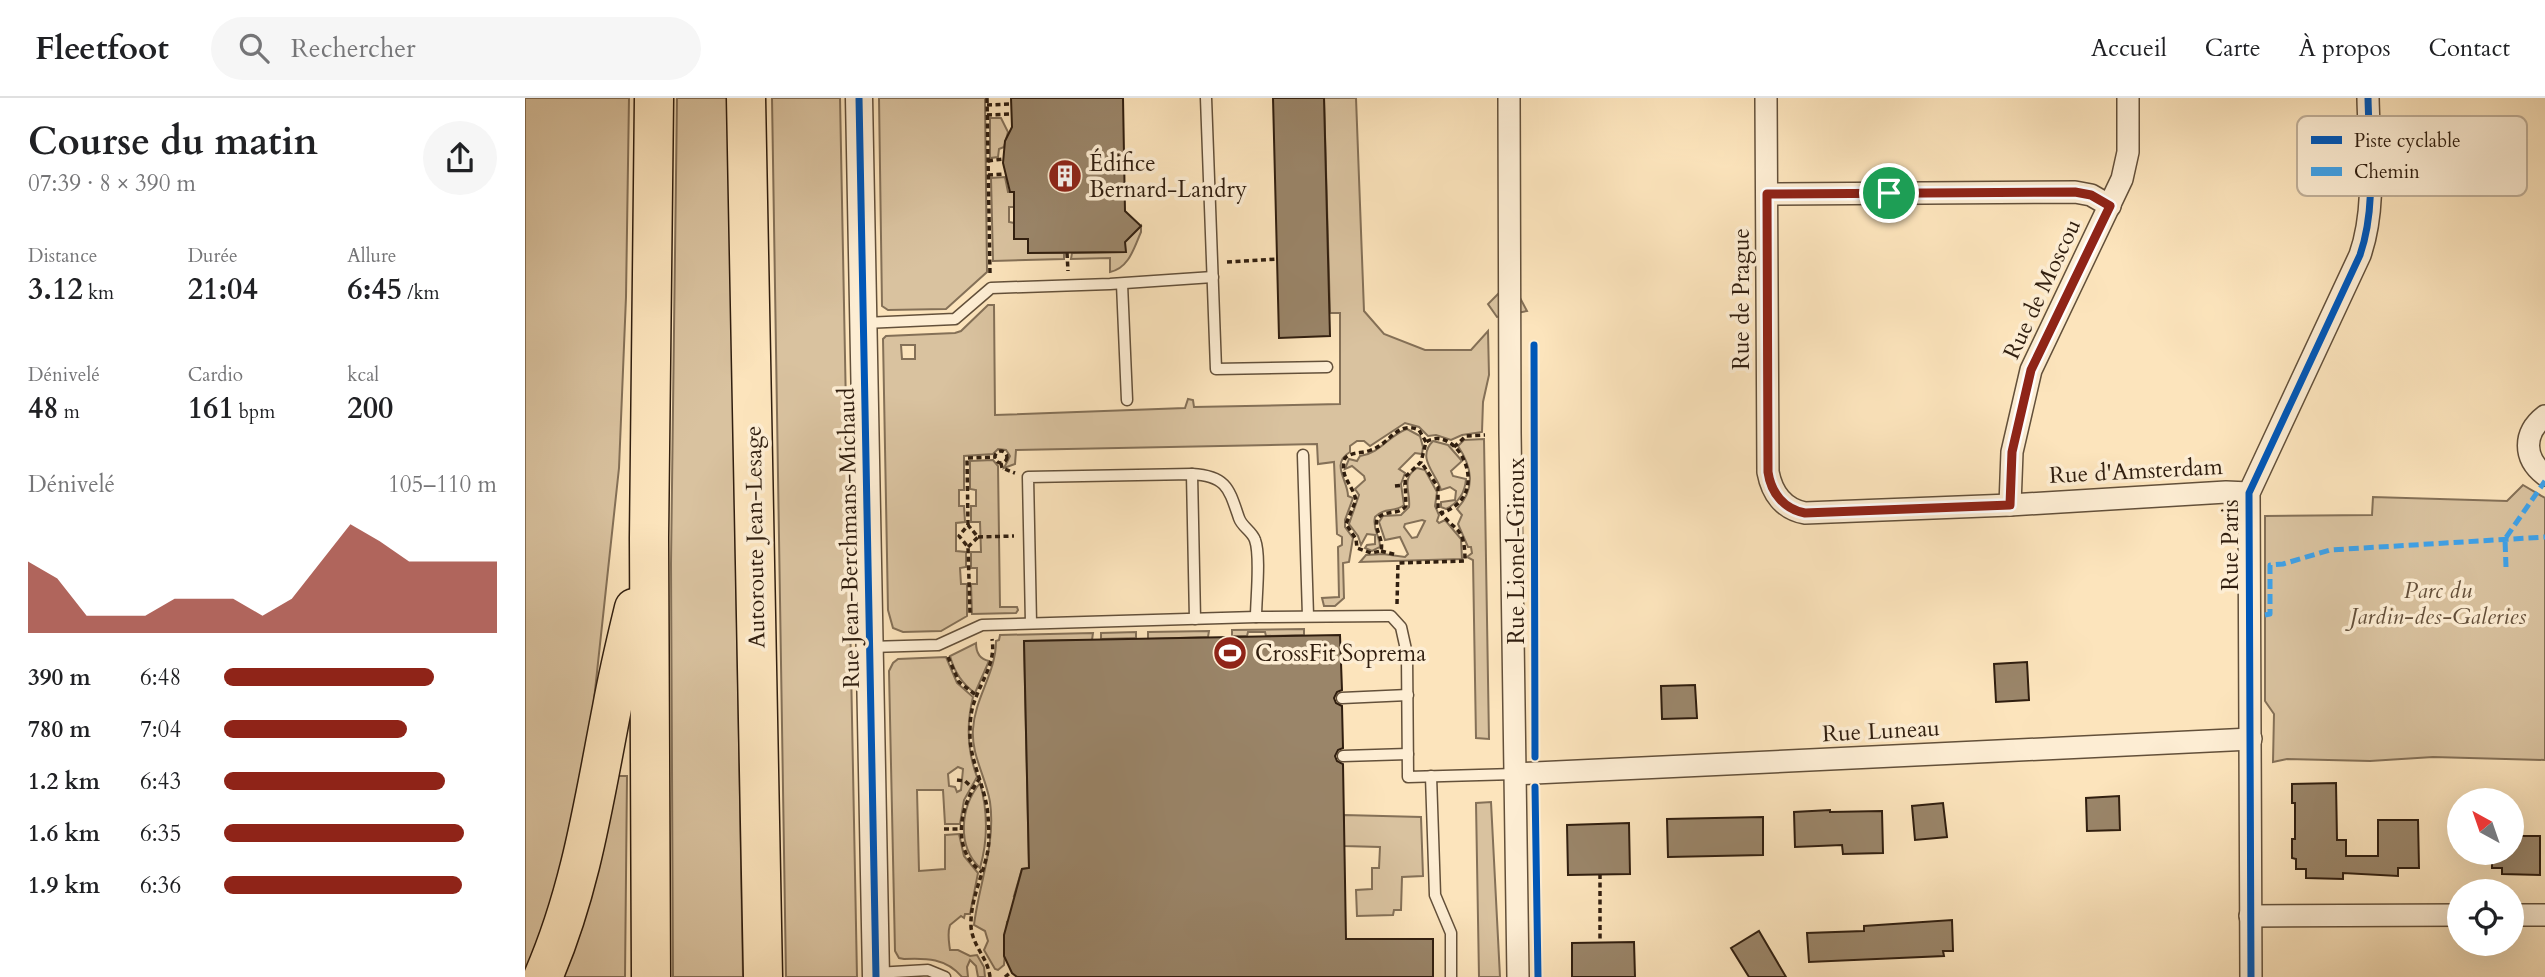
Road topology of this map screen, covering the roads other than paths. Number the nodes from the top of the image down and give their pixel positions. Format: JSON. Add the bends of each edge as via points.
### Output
{"nodes":[{"id":1,"x":654,"y":98,"type":"edge"},
{"id":2,"x":746,"y":98,"type":"edge"},
{"id":3,"x":859,"y":98,"type":"edge"},
{"id":4,"x":1206,"y":98,"type":"edge"},
{"id":5,"x":1509,"y":98,"type":"edge"},
{"id":6,"x":1766,"y":98,"type":"edge"},
{"id":7,"x":2128,"y":98,"type":"edge"},
{"id":8,"x":2368,"y":98,"type":"edge"},
{"id":9,"x":2368,"y":116,"type":"edge"},
{"id":10,"x":1767,"y":194,"type":"junction"},
{"id":11,"x":2369,"y":196,"type":"edge"},
{"id":12,"x":2110,"y":206,"type":"junction"},
{"id":13,"x":1213,"y":277,"type":"junction"},
{"id":14,"x":1122,"y":284,"type":"junction"},
{"id":15,"x":864,"y":323,"type":"junction"},
{"id":16,"x":1327,"y":367,"type":"dead end"},
{"id":17,"x":1127,"y":400,"type":"dead end"},
{"id":18,"x":2545,"y":416,"type":"edge"},
{"id":19,"x":1303,"y":455,"type":"dead end"},
{"id":20,"x":1192,"y":474,"type":"junction"},
{"id":21,"x":2545,"y":475,"type":"edge"},
{"id":22,"x":2249,"y":493,"type":"junction"},
{"id":23,"x":1778,"y":498,"type":"joint"},
{"id":24,"x":2010,"y":505,"type":"junction"},
{"id":25,"x":649,"y":538,"type":"junction"},
{"id":26,"x":1307,"y":616,"type":"junction"},
{"id":27,"x":1256,"y":617,"type":"junction"},
{"id":28,"x":1195,"y":619,"type":"junction"},
{"id":29,"x":1031,"y":623,"type":"junction"},
{"id":30,"x":870,"y":647,"type":"junction"},
{"id":31,"x":1408,"y":695,"type":"junction"},
{"id":32,"x":1342,"y":698,"type":"dead end"},
{"id":33,"x":2251,"y":739,"type":"junction"},
{"id":34,"x":1408,"y":754,"type":"junction"},
{"id":35,"x":1343,"y":756,"type":"dead end"},
{"id":36,"x":1514,"y":774,"type":"junction"},
{"id":37,"x":1431,"y":776,"type":"junction"},
{"id":38,"x":2447,"y":915,"type":"edge"},
{"id":39,"x":2524,"y":915,"type":"edge"},
{"id":40,"x":2545,"y":915,"type":"edge"},
{"id":41,"x":2250,"y":916,"type":"junction"},
{"id":42,"x":876,"y":975,"type":"edge"},
{"id":43,"x":543,"y":977,"type":"edge"},
{"id":44,"x":651,"y":977,"type":"edge"},
{"id":45,"x":763,"y":977,"type":"edge"},
{"id":46,"x":945,"y":977,"type":"edge"},
{"id":47,"x":1451,"y":977,"type":"edge"},
{"id":48,"x":1518,"y":977,"type":"edge"},
{"id":49,"x":2251,"y":977,"type":"edge"}],
"edges":[{"from":1,"to":25,"type":"highway"},
{"from":2,"to":45,"type":"highway","name":"Autoroute Jean-Lesage"},
{"from":3,"to":15,"type":"street","name":"Rue Jean-Berchmans-Michaud"},
{"from":4,"to":13,"type":"lane"},
{"from":5,"to":36,"type":"street","name":"Rue Lionel-Giroux"},
{"from":6,"to":10,"type":"street","name":"Rue de Prague"},
{"from":7,"to":12,"type":"street","name":"Rue de Moscou","via":[[2126,164]]},
{"from":8,"to":9,"type":"street","name":"Rue Paris"},
{"from":10,"to":12,"type":"street","via":[[2075,192]]},
{"from":10,"to":23,"type":"street","name":"Rue de Prague","via":[[1768,472]]},
{"from":11,"to":22,"type":"street","name":"Rue Paris","via":[[2360,255]]},
{"from":12,"to":24,"type":"street","name":"Rue de Moscou","via":[[2031,370],[2012,452]]},
{"from":13,"to":14,"type":"lane"},
{"from":13,"to":16,"type":"lane","via":[[1216,369]]},
{"from":14,"to":15,"type":"lane","via":[[991,288],[955,319]]},
{"from":14,"to":17,"type":"lane"},
{"from":15,"to":30,"type":"street","name":"Rue Jean-Berchmans-Michaud"},
{"from":18,"to":21,"type":"street","via":[[2530,432],[2528,444],[2529,456]]},
{"from":19,"to":26,"type":"lane"},
{"from":20,"to":27,"type":"lane","via":[[1220,481],[1234,500],[1242,524],[1254,537]]},
{"from":20,"to":28,"type":"lane"},
{"from":20,"to":29,"type":"lane","via":[[1028,477]]},
{"from":22,"to":24,"type":"street","name":"Rue d'Amsterdam"},
{"from":22,"to":33,"type":"street","name":"Rue Paris"},
{"from":23,"to":24,"type":"street","name":"Rue d'Amsterdam","via":[[1805,513]]},
{"from":25,"to":43,"type":"highway","via":[[582,862]]},
{"from":25,"to":44,"type":"highway"},
{"from":26,"to":27,"type":"lane"},
{"from":26,"to":31,"type":"lane","via":[[1391,616],[1405,639]]},
{"from":27,"to":28,"type":"lane"},
{"from":28,"to":29,"type":"lane"},
{"from":29,"to":30,"type":"lane","via":[[982,625],[938,645]]},
{"from":30,"to":42,"type":"street","name":"Rue Jean-Berchmans-Michaud"},
{"from":31,"to":32,"type":"lane"},
{"from":31,"to":34,"type":"lane"},
{"from":33,"to":36,"type":"street","name":"Rue Luneau"},
{"from":33,"to":41,"type":"street","name":"Rue Paris"},
{"from":34,"to":35,"type":"lane"},
{"from":34,"to":37,"type":"lane","via":[[1409,777]]},
{"from":36,"to":37,"type":"lane"},
{"from":36,"to":48,"type":"street","name":"Rue Lionel-Giroux"},
{"from":37,"to":47,"type":"lane","via":[[1435,895],[1451,933]]},
{"from":38,"to":41,"type":"street"},
{"from":39,"to":40,"type":"street"},
{"from":41,"to":49,"type":"street","name":"Rue Paris"},
{"from":42,"to":46,"type":"lane","via":[[928,970]]}]}
